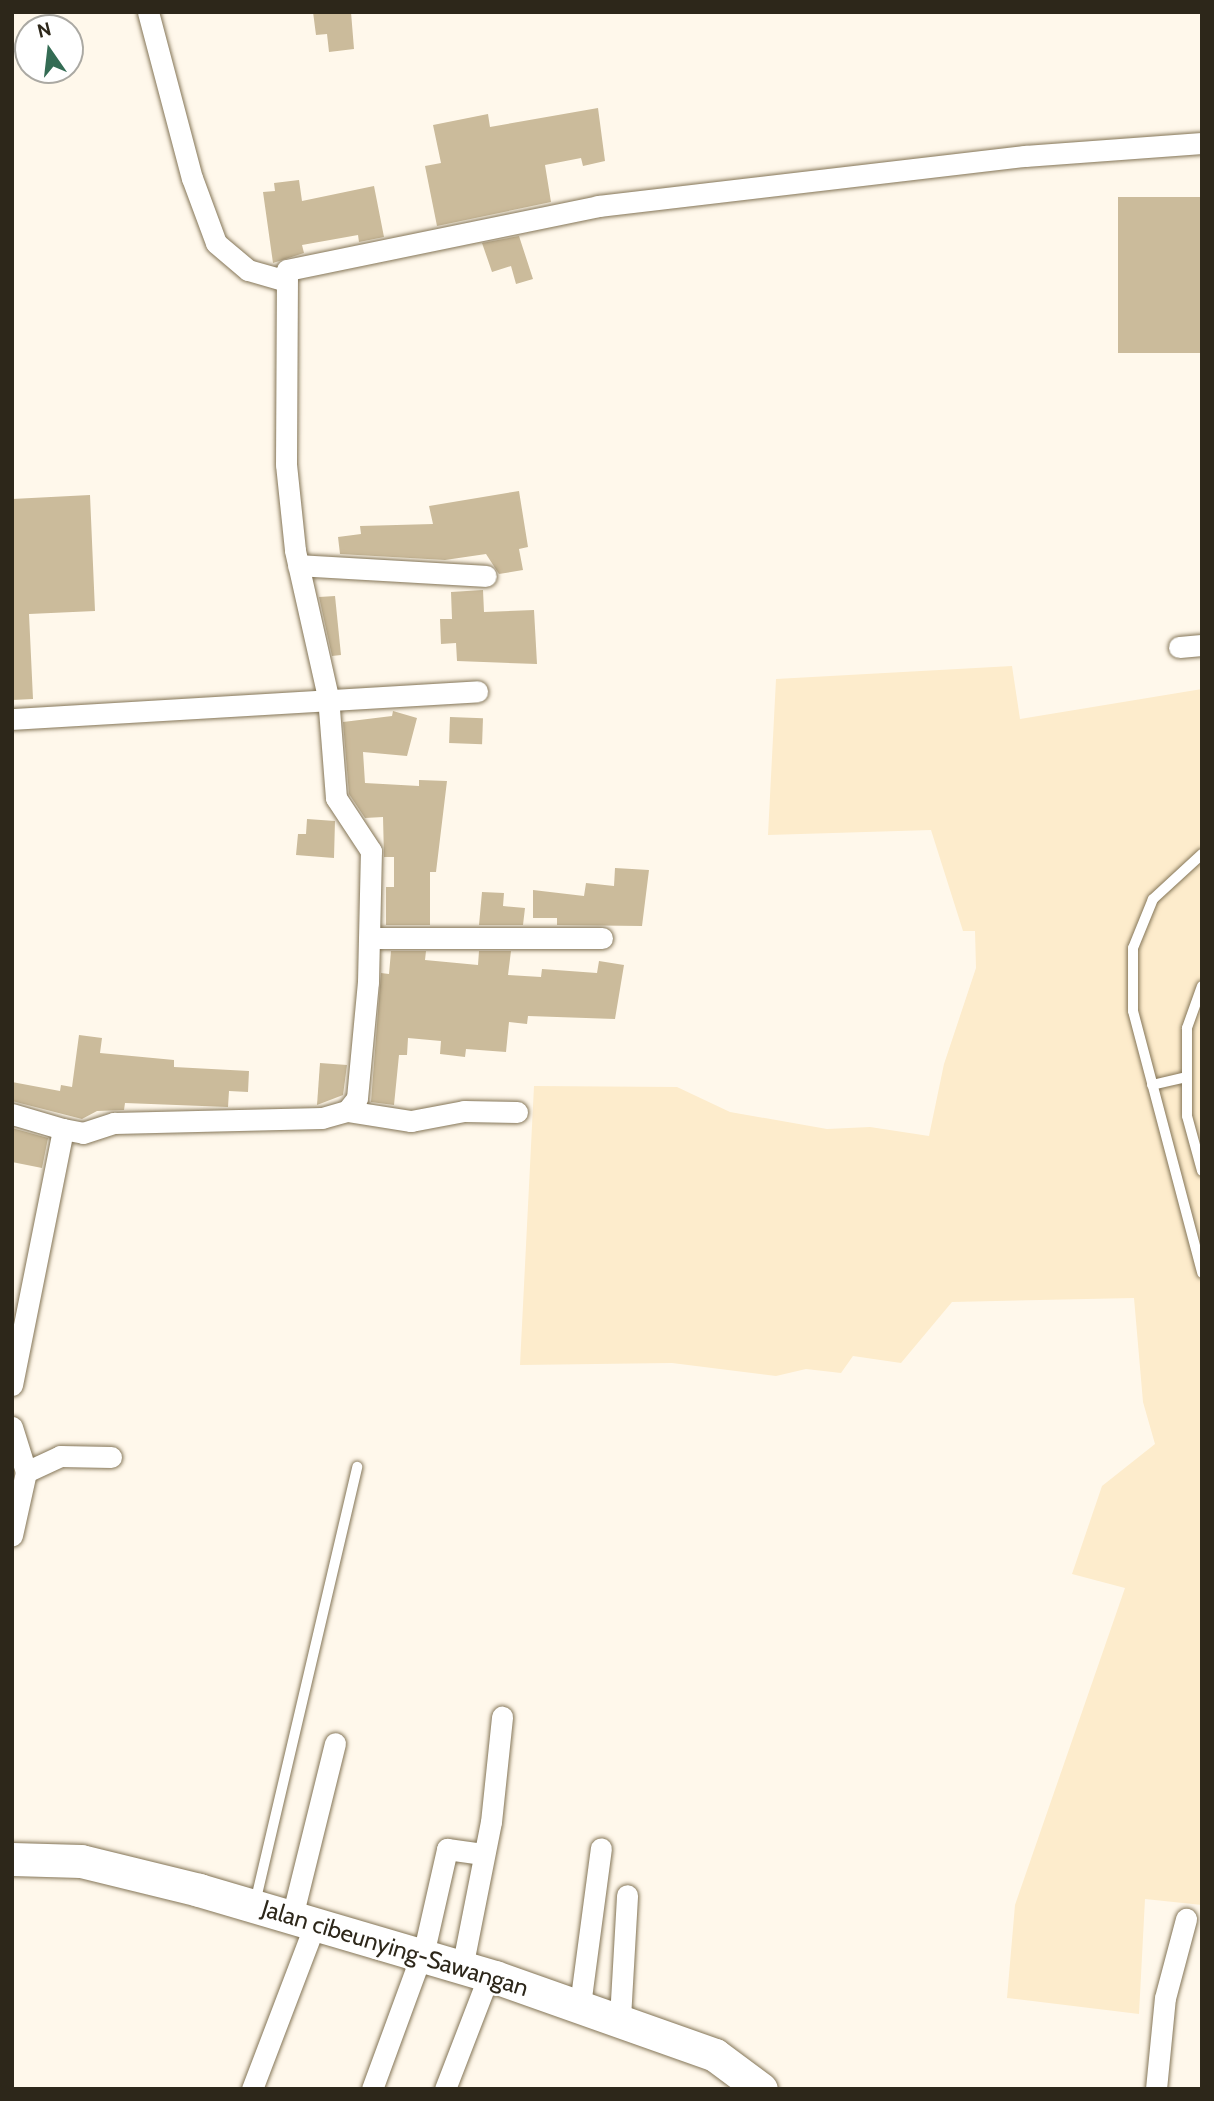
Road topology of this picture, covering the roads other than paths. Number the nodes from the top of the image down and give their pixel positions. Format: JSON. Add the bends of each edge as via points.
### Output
{"nodes":[{"id":1,"x":148,"y":12,"type":"edge"},
{"id":2,"x":1202,"y":143,"type":"edge"},
{"id":3,"x":283,"y":280,"type":"junction"},
{"id":4,"x":298,"y":565,"type":"junction"},
{"id":5,"x":486,"y":576,"type":"dead end"},
{"id":6,"x":1202,"y":645,"type":"edge"},
{"id":7,"x":1179,"y":647,"type":"dead end"},
{"id":8,"x":477,"y":691,"type":"dead end"},
{"id":9,"x":328,"y":697,"type":"junction"},
{"id":10,"x":12,"y":719,"type":"edge"},
{"id":11,"x":1202,"y":854,"type":"edge"},
{"id":12,"x":370,"y":938,"type":"junction"},
{"id":13,"x":601,"y":938,"type":"dead end"},
{"id":14,"x":1202,"y":986,"type":"edge"},
{"id":15,"x":1187,"y":1077,"type":"junction"},
{"id":16,"x":1152,"y":1085,"type":"junction"},
{"id":17,"x":347,"y":1111,"type":"junction"},
{"id":18,"x":517,"y":1112,"type":"dead end"},
{"id":19,"x":12,"y":1114,"type":"edge"},
{"id":20,"x":63,"y":1129,"type":"junction"},
{"id":21,"x":1202,"y":1171,"type":"edge"},
{"id":22,"x":1202,"y":1273,"type":"edge"},
{"id":23,"x":12,"y":1385,"type":"edge"},
{"id":24,"x":12,"y":1427,"type":"edge"},
{"id":25,"x":111,"y":1457,"type":"dead end"},
{"id":26,"x":358,"y":1466,"type":"dead end"},
{"id":27,"x":26,"y":1472,"type":"junction"},
{"id":28,"x":12,"y":1535,"type":"edge"},
{"id":29,"x":502,"y":1717,"type":"dead end"},
{"id":30,"x":335,"y":1743,"type":"dead end"},
{"id":31,"x":601,"y":1848,"type":"dead end"},
{"id":32,"x":483,"y":1854,"type":"junction"},
{"id":33,"x":12,"y":1859,"type":"edge"},
{"id":34,"x":627,"y":1895,"type":"dead end"},
{"id":35,"x":255,"y":1905,"type":"junction"},
{"id":36,"x":1186,"y":1919,"type":"dead end"},
{"id":37,"x":304,"y":1920,"type":"junction"},
{"id":38,"x":422,"y":1955,"type":"junction"},
{"id":39,"x":475,"y":1971,"type":"junction"},
{"id":40,"x":580,"y":2005,"type":"junction"},
{"id":41,"x":620,"y":2018,"type":"junction"},
{"id":42,"x":252,"y":2089,"type":"edge"},
{"id":43,"x":372,"y":2089,"type":"edge"},
{"id":44,"x":445,"y":2089,"type":"edge"},
{"id":45,"x":761,"y":2089,"type":"edge"},
{"id":46,"x":1156,"y":2089,"type":"edge"}],
"edges":[{"from":1,"to":3,"type":"street","via":[[192,178],[216,243],[248,270]]},
{"from":2,"to":3,"type":"street","via":[[1025,156],[598,206],[299,266],[286,270]]},
{"from":3,"to":4,"type":"street","via":[[286,464]]},
{"from":4,"to":5,"type":"street"},
{"from":4,"to":9,"type":"street"},
{"from":6,"to":7,"type":"street"},
{"from":8,"to":9,"type":"street"},
{"from":9,"to":10,"type":"street"},
{"from":9,"to":12,"type":"street","via":[[335,798],[371,851]]},
{"from":11,"to":16,"type":"lane","via":[[1153,900],[1133,948],[1133,1011]]},
{"from":12,"to":13,"type":"street"},
{"from":12,"to":17,"type":"street","via":[[360,1084]]},
{"from":14,"to":15,"type":"lane","via":[[1187,1028]]},
{"from":15,"to":16,"type":"lane"},
{"from":15,"to":21,"type":"lane","via":[[1187,1116]]},
{"from":16,"to":22,"type":"lane"},
{"from":17,"to":18,"type":"street","via":[[411,1121],[464,1111]]},
{"from":17,"to":20,"type":"street","via":[[322,1118],[114,1124],[83,1133]]},
{"from":19,"to":20,"type":"street"},
{"from":20,"to":23,"type":"street"},
{"from":24,"to":27,"type":"street"},
{"from":25,"to":27,"type":"street","via":[[60,1456]]},
{"from":26,"to":35,"type":"lane"},
{"from":27,"to":28,"type":"street"},
{"from":29,"to":32,"type":"street"},
{"from":30,"to":37,"type":"street"},
{"from":31,"to":40,"type":"street"},
{"from":32,"to":38,"type":"street","via":[[447,1849]]},
{"from":32,"to":39,"type":"street"},
{"from":33,"to":35,"type":"main road","name":"Jalan cibeunying-Sawangan","via":[[82,1861]]},
{"from":34,"to":41,"type":"street"},
{"from":35,"to":37,"type":"main road","name":"Jalan cibeunying-Sawangan"},
{"from":36,"to":46,"type":"street","via":[[1164,1998]]},
{"from":37,"to":38,"type":"main road","name":"Jalan cibeunying-Sawangan"},
{"from":37,"to":42,"type":"street"},
{"from":38,"to":39,"type":"main road","name":"Jalan cibeunying-Sawangan"},
{"from":38,"to":43,"type":"street"},
{"from":39,"to":40,"type":"main road","name":"Jalan cibeunying-Sawangan"},
{"from":39,"to":44,"type":"street"},
{"from":40,"to":41,"type":"main road","name":"Jalan cibeunying-Sawangan"},
{"from":41,"to":45,"type":"main road","name":"Jalan cibeunying-Sawangan","via":[[715,2055]]}]}
